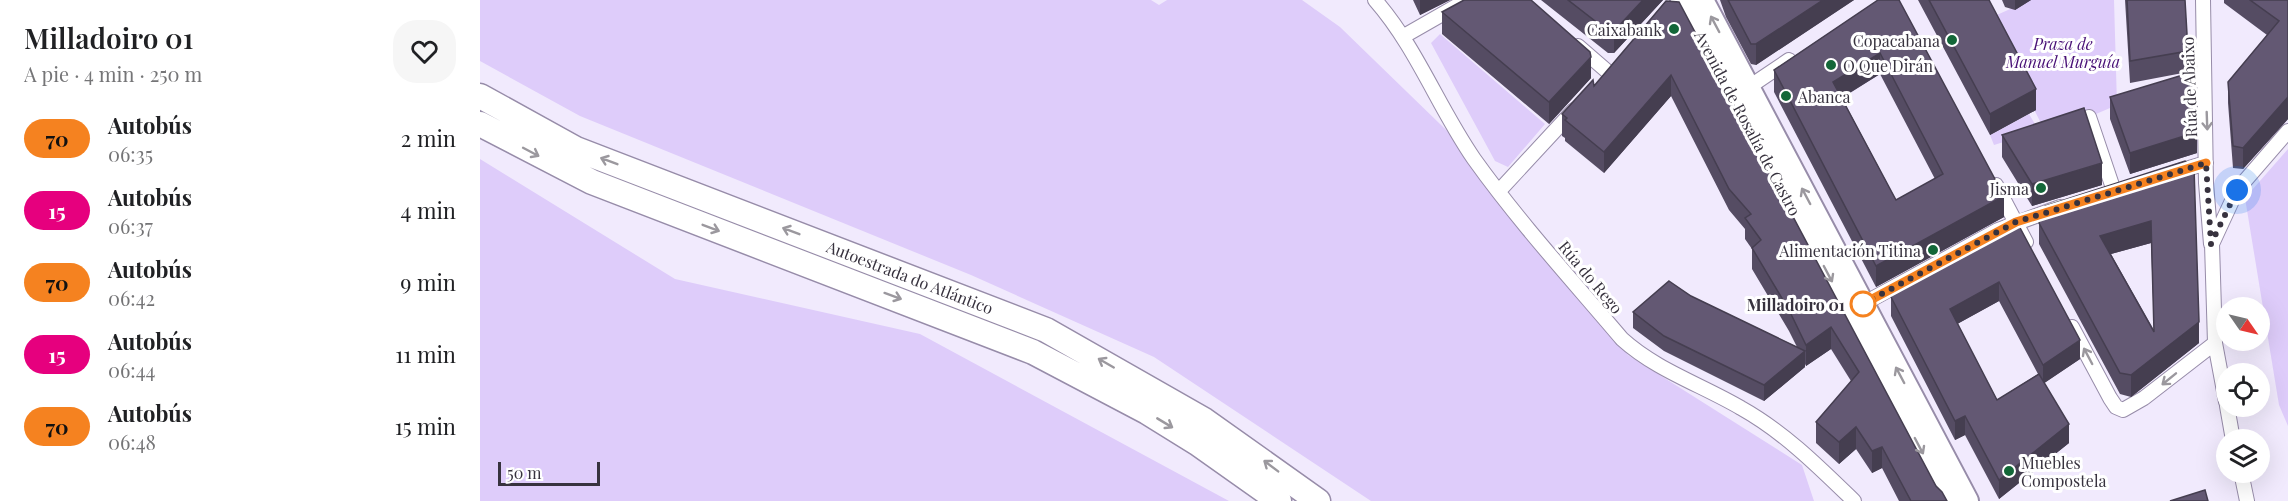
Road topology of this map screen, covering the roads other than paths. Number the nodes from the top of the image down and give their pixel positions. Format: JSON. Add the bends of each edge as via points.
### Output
{"nodes":[{"id":1,"x":1376,"y":0,"type":"edge"},
{"id":2,"x":1467,"y":0,"type":"edge"},
{"id":3,"x":1702,"y":0,"type":"edge"},
{"id":4,"x":2203,"y":0,"type":"edge"},
{"id":5,"x":1675,"y":2,"type":"edge"},
{"id":6,"x":1404,"y":36,"type":"junction"},
{"id":7,"x":1569,"y":39,"type":"edge"},
{"id":8,"x":1799,"y":53,"type":"edge"},
{"id":9,"x":1618,"y":61,"type":"edge"},
{"id":10,"x":1749,"y":87,"type":"junction"},
{"id":11,"x":480,"y":96,"type":"edge"},
{"id":12,"x":1585,"y":97,"type":"edge"},
{"id":13,"x":2089,"y":117,"type":"edge"},
{"id":14,"x":480,"y":124,"type":"edge"},
{"id":15,"x":2288,"y":131,"type":"edge"},
{"id":16,"x":2206,"y":163,"type":"junction"},
{"id":17,"x":1989,"y":172,"type":"edge"},
{"id":18,"x":2160,"y":177,"type":"edge"},
{"id":19,"x":2130,"y":186,"type":"edge"},
{"id":20,"x":1498,"y":191,"type":"junction"},
{"id":21,"x":2070,"y":204,"type":"edge"},
{"id":22,"x":2016,"y":222,"type":"junction"},
{"id":23,"x":2211,"y":244,"type":"junction"},
{"id":24,"x":2032,"y":253,"type":"edge"},
{"id":25,"x":1863,"y":304,"type":"junction"},
{"id":26,"x":2066,"y":315,"type":"edge"},
{"id":27,"x":2215,"y":343,"type":"junction"},
{"id":28,"x":2219,"y":363,"type":"edge"},
{"id":29,"x":2243,"y":483,"type":"edge"},
{"id":30,"x":1279,"y":501,"type":"edge"},
{"id":31,"x":1318,"y":501,"type":"edge"},
{"id":32,"x":1854,"y":501,"type":"edge"},
{"id":33,"x":1948,"y":501,"type":"edge"},
{"id":34,"x":1967,"y":501,"type":"edge"},
{"id":35,"x":2247,"y":501,"type":"edge"}],
"edges":[{"from":1,"to":6,"type":"street","name":"Rúa do Rego"},
{"from":2,"to":6,"type":"street"},
{"from":10,"to":3,"type":"highway","name":"Avenida de Rosalía de Castro","one_way":true},
{"from":4,"to":16,"type":"street","name":"Rúa de Abaixo","one_way":true,"via":[[2200,81]]},
{"from":5,"to":33,"type":"highway","name":"Avenida de Rosalía de Castro","one_way":true},
{"from":6,"to":20,"type":"street","name":"Rúa do Rego","via":[[1473,156]]},
{"from":7,"to":9,"type":"street","via":[[1604,77]]},
{"from":8,"to":10,"type":"street"},
{"from":25,"to":10,"type":"highway","name":"Avenida de Rosalía de Castro","one_way":true},
{"from":31,"to":11,"type":"highway","name":"Autoestrada do Atlántico","one_way":true,"via":[[1204,420],[1046,330],[576,148]]},
{"from":12,"to":20,"type":"street"},
{"from":13,"to":19,"type":"street","via":[[2109,193]]},
{"from":14,"to":30,"type":"highway","name":"Autoestrada do Atlántico","one_way":true,"via":[[592,182],[1034,352],[1187,437]]},
{"from":15,"to":23,"type":"street","via":[[2237,190]]},
{"from":16,"to":18,"type":"street"},
{"from":16,"to":23,"type":"street","name":"Rúa de Abaixo"},
{"from":17,"to":22,"type":"street"},
{"from":20,"to":32,"type":"street","name":"Rúa do Rego","via":[[1633,349],[1760,419]]},
{"from":21,"to":22,"type":"street"},
{"from":22,"to":24,"type":"street"},
{"from":22,"to":25,"type":"street"},
{"from":23,"to":27,"type":"street","name":"Rúa de Abaixo"},
{"from":34,"to":25,"type":"highway","name":"Avenida de Rosalía de Castro","one_way":true},
{"from":27,"to":26,"type":"street","one_way":true,"via":[[2144,399],[2120,409],[2110,398]]},
{"from":27,"to":28,"type":"street","name":"Rúa de Abaixo"},
{"from":29,"to":35,"type":"street"}]}
